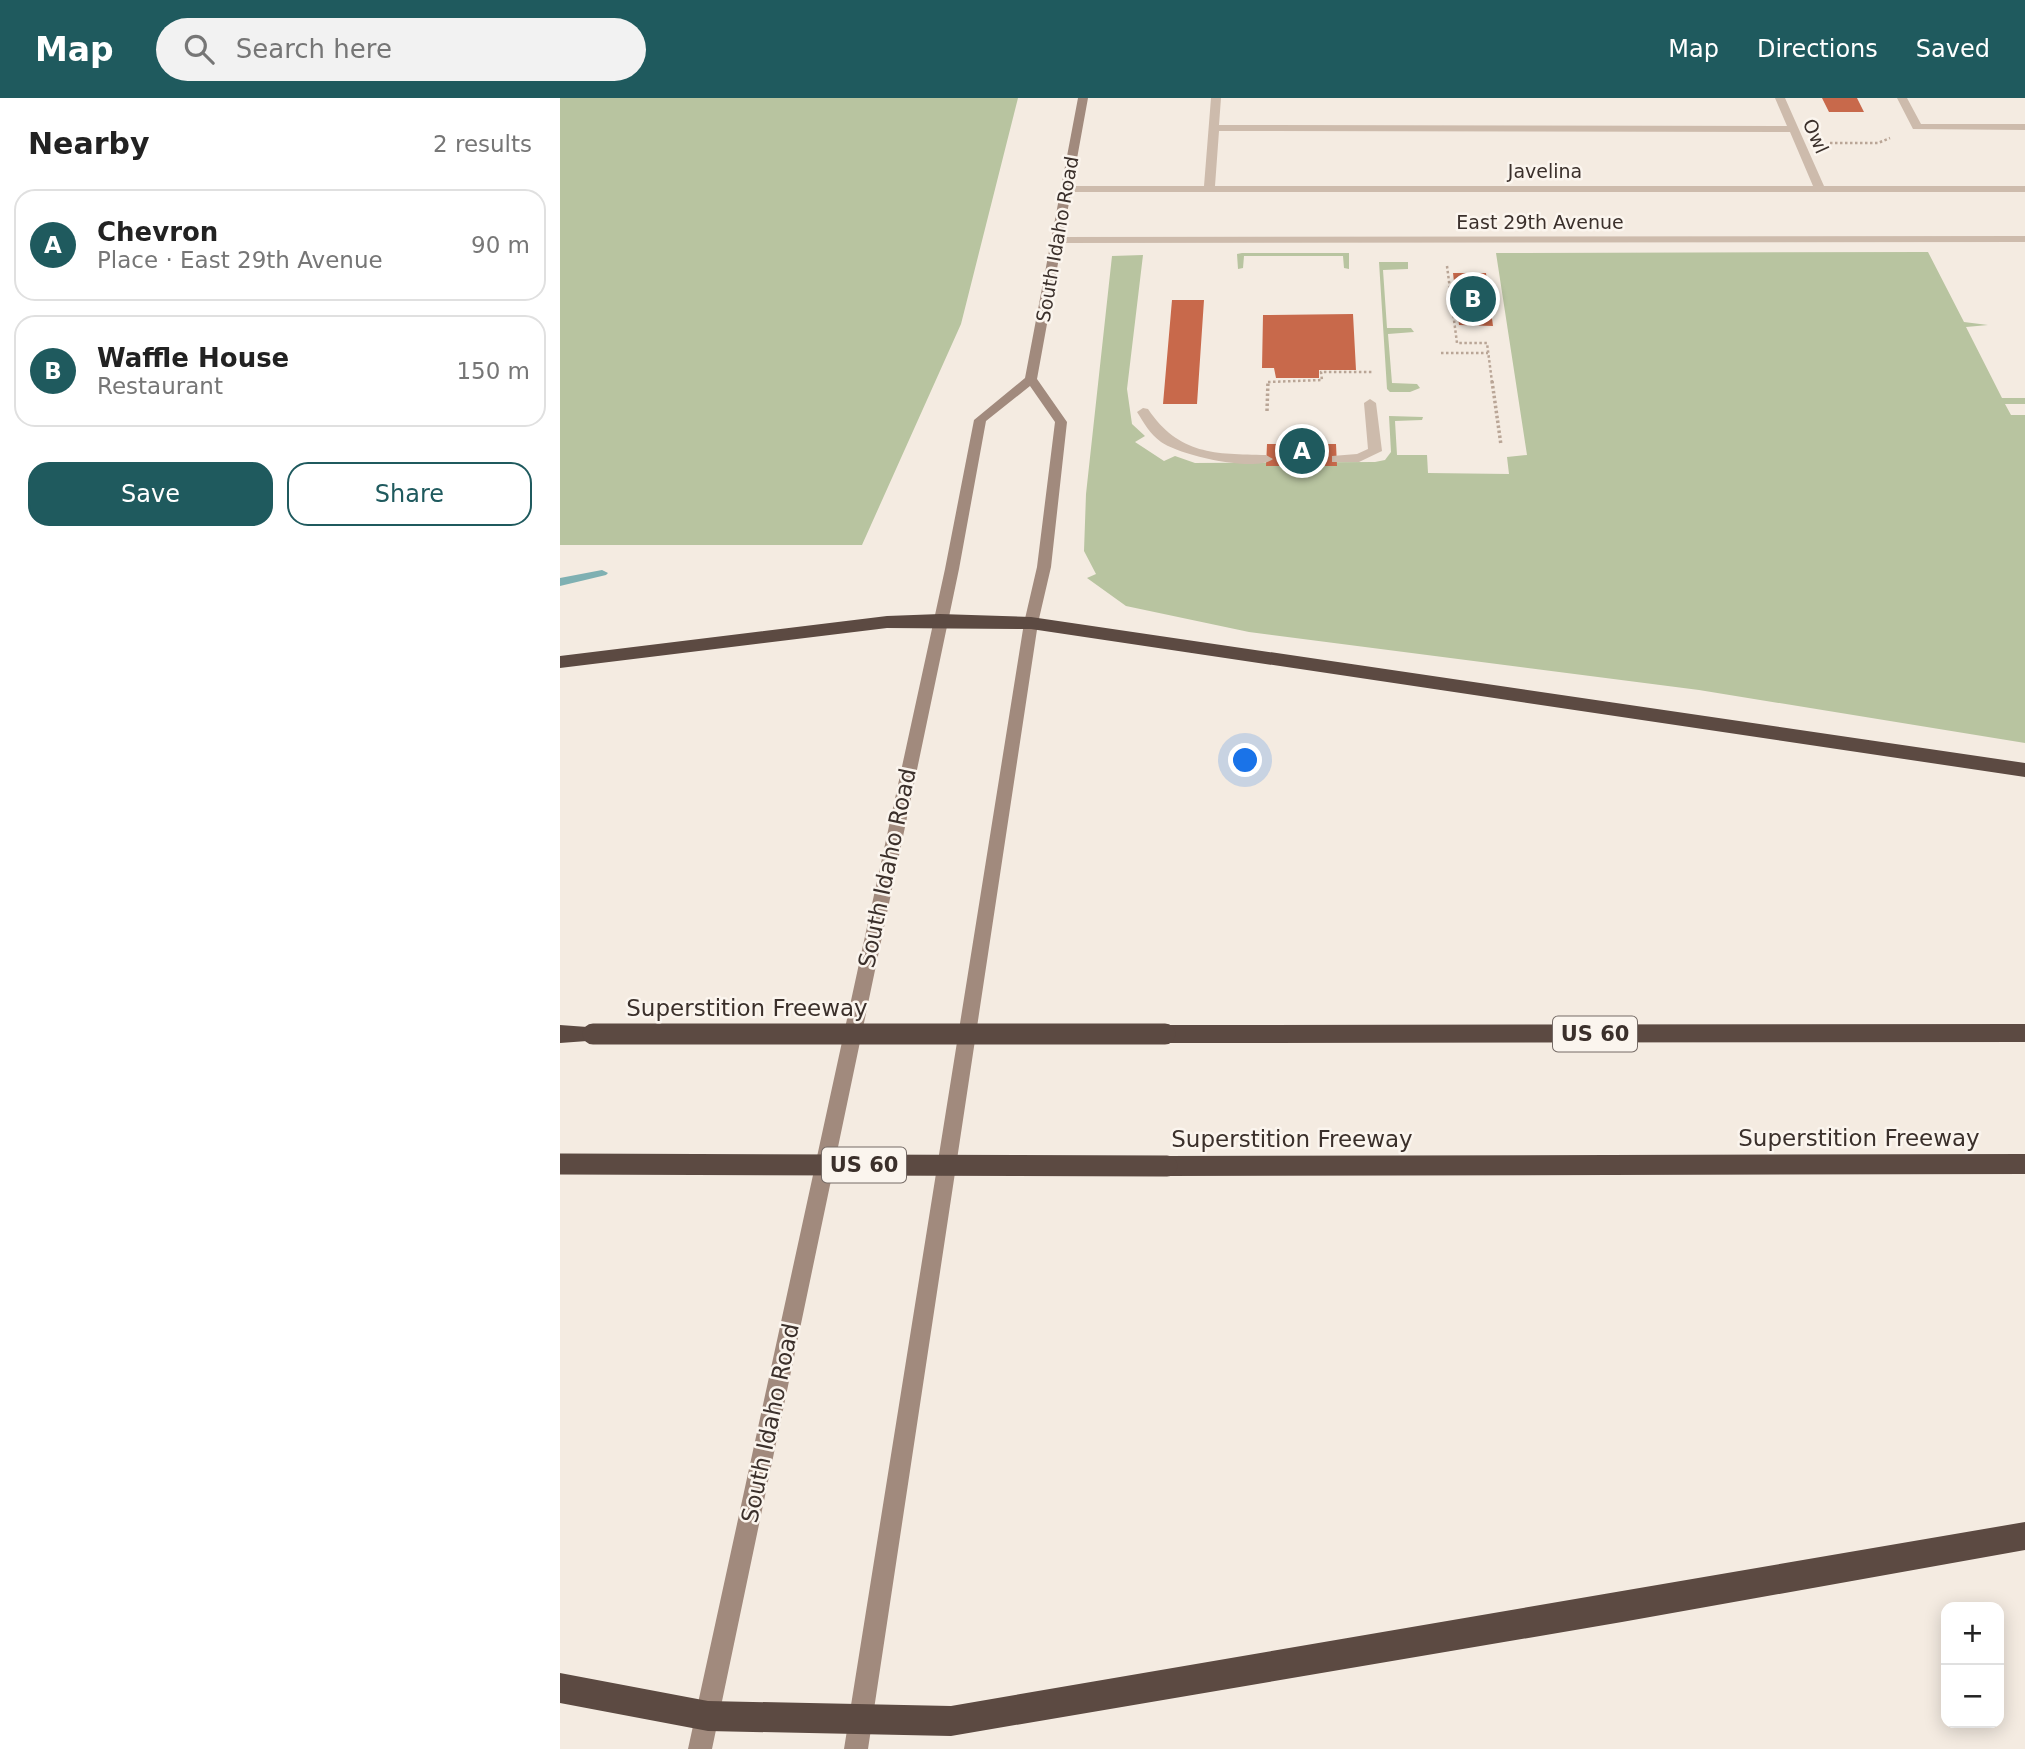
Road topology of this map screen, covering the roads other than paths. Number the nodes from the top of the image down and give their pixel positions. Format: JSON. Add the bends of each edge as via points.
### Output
{"nodes":[{"id":1,"x":1083,"y":98,"type":"edge"},
{"id":2,"x":1216,"y":98,"type":"edge"},
{"id":3,"x":1780,"y":98,"type":"edge"},
{"id":4,"x":1902,"y":98,"type":"edge"},
{"id":5,"x":2025,"y":127,"type":"edge"},
{"id":6,"x":1214,"y":128,"type":"junction"},
{"id":7,"x":1793,"y":129,"type":"junction"},
{"id":8,"x":2025,"y":188,"type":"edge"},
{"id":9,"x":1066,"y":189,"type":"junction"},
{"id":10,"x":1209,"y":189,"type":"junction"},
{"id":11,"x":1820,"y":189,"type":"junction"},
{"id":12,"x":2025,"y":239,"type":"edge"},
{"id":13,"x":1056,"y":240,"type":"junction"},
{"id":14,"x":1031,"y":379,"type":"junction"},
{"id":15,"x":1370,"y":403,"type":"dead end"},
{"id":16,"x":1143,"y":412,"type":"dead end"},
{"id":17,"x":1266,"y":458,"type":"dead end"},
{"id":18,"x":1337,"y":458,"type":"dead end"},
{"id":19,"x":940,"y":620,"type":"junction"},
{"id":20,"x":1031,"y":623,"type":"junction"},
{"id":21,"x":560,"y":662,"type":"edge"},
{"id":22,"x":2025,"y":769,"type":"edge"},
{"id":23,"x":2025,"y":1033,"type":"edge"},
{"id":24,"x":560,"y":1034,"type":"edge"},
{"id":25,"x":560,"y":1164,"type":"edge"},
{"id":26,"x":2025,"y":1164,"type":"edge"},
{"id":27,"x":2025,"y":1536,"type":"edge"},
{"id":28,"x":560,"y":1688,"type":"edge"},
{"id":29,"x":708,"y":1716,"type":"junction"},
{"id":30,"x":859,"y":1735,"type":"edge"},
{"id":31,"x":700,"y":1749,"type":"edge"}],
"edges":[{"from":1,"to":9,"type":"main road","name":"South Idaho Road"},
{"from":2,"to":6,"type":"street"},
{"from":3,"to":7,"type":"street","name":"Owl"},
{"from":4,"to":5,"type":"street","via":[[1917,127]]},
{"from":6,"to":7,"type":"street"},
{"from":6,"to":10,"type":"street"},
{"from":7,"to":11,"type":"street","name":"Owl"},
{"from":8,"to":11,"type":"street","name":"Javelina"},
{"from":9,"to":10,"type":"street","name":"Javelina"},
{"from":9,"to":13,"type":"main road","name":"South Idaho Road"},
{"from":10,"to":11,"type":"street","name":"Javelina"},
{"from":12,"to":13,"type":"street","name":"East 29th Avenue"},
{"from":13,"to":14,"type":"main road","name":"South Idaho Road"},
{"from":14,"to":19,"type":"main road","name":"South Idaho Road","via":[[980,421]]},
{"from":14,"to":20,"type":"main road","via":[[1061,422],[1044,567]]},
{"from":15,"to":18,"type":"street","via":[[1375,451],[1359,458]]},
{"from":16,"to":17,"type":"street","via":[[1151,428],[1195,455]]},
{"from":19,"to":20,"type":"highway"},
{"from":19,"to":21,"type":"highway","via":[[887,622]]},
{"from":19,"to":29,"type":"main road","name":"South Idaho Road"},
{"from":20,"to":22,"type":"highway"},
{"from":20,"to":30,"type":"main road"},
{"from":23,"to":24,"type":"highway","name":"Superstition Freeway","number":"US 60","bridge":true},
{"from":25,"to":26,"type":"highway","name":"Superstition Freeway","number":"US 60","bridge":true},
{"from":27,"to":30,"type":"highway"},
{"from":28,"to":29,"type":"highway"},
{"from":29,"to":30,"type":"highway"},
{"from":29,"to":31,"type":"main road","name":"South Idaho Road"}]}
